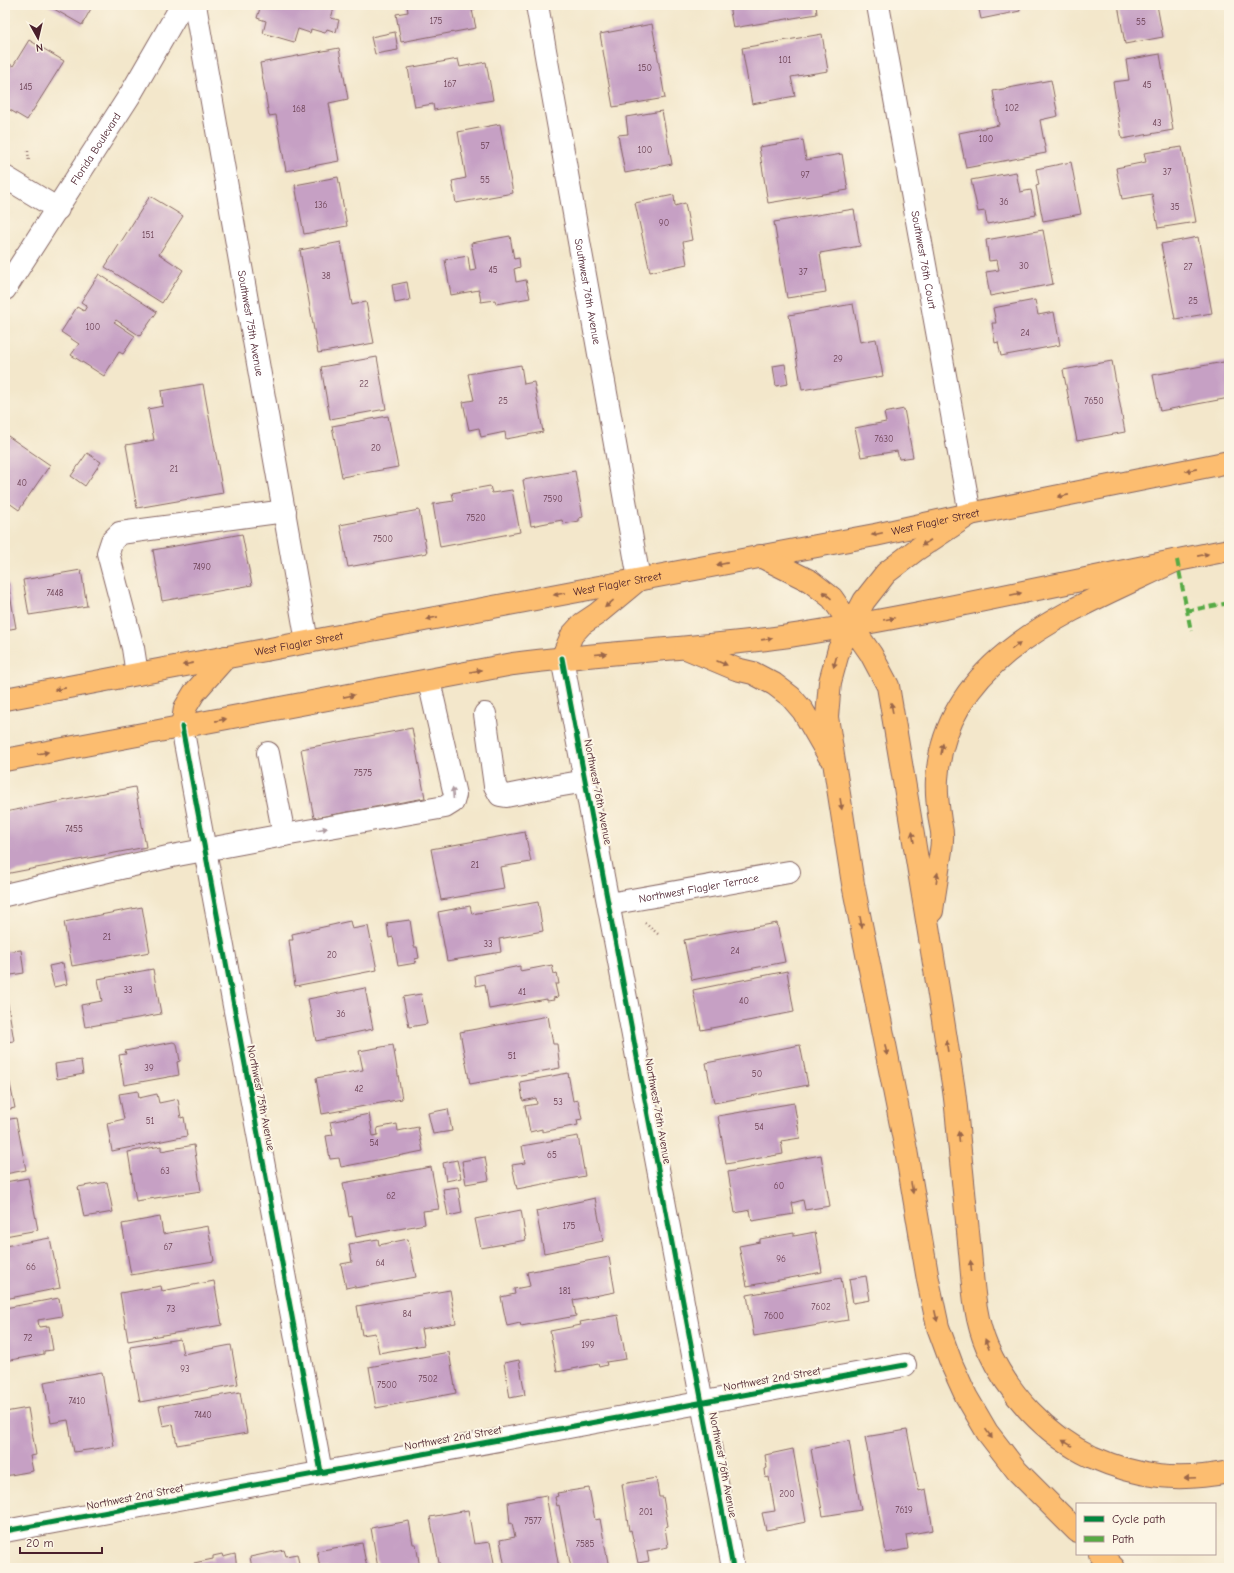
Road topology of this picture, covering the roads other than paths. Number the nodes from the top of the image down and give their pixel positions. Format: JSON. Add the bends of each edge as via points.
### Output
{"nodes":[{"id":1,"x":182,"y":5,"type":"edge"},
{"id":2,"x":195,"y":5,"type":"edge"},
{"id":3,"x":537,"y":5,"type":"edge"},
{"id":4,"x":878,"y":5,"type":"edge"},
{"id":5,"x":5,"y":177,"type":"edge"},
{"id":6,"x":58,"y":209,"type":"junction"},
{"id":7,"x":5,"y":289,"type":"edge"},
{"id":8,"x":1229,"y":462,"type":"edge"},
{"id":9,"x":285,"y":511,"type":"junction"},
{"id":10,"x":970,"y":514,"type":"junction"},
{"id":11,"x":1229,"y":550,"type":"edge"},
{"id":12,"x":760,"y":556,"type":"junction"},
{"id":13,"x":1176,"y":560,"type":"junction"},
{"id":14,"x":639,"y":579,"type":"junction"},
{"id":15,"x":851,"y":626,"type":"junction"},
{"id":16,"x":307,"y":642,"type":"junction"},
{"id":17,"x":686,"y":648,"type":"junction"},
{"id":18,"x":226,"y":657,"type":"junction"},
{"id":19,"x":562,"y":658,"type":"junction"},
{"id":20,"x":136,"y":674,"type":"junction"},
{"id":21,"x":428,"y":681,"type":"junction"},
{"id":22,"x":5,"y":700,"type":"edge"},
{"id":23,"x":485,"y":714,"type":"dead end"},
{"id":24,"x":182,"y":727,"type":"junction"},
{"id":25,"x":268,"y":753,"type":"dead end"},
{"id":26,"x":5,"y":760,"type":"edge"},
{"id":27,"x":835,"y":766,"type":"junction"},
{"id":28,"x":586,"y":781,"type":"junction"},
{"id":29,"x":284,"y":835,"type":"junction"},
{"id":30,"x":205,"y":850,"type":"junction"},
{"id":31,"x":788,"y":872,"type":"dead end"},
{"id":32,"x":5,"y":895,"type":"edge"},
{"id":33,"x":609,"y":904,"type":"junction"},
{"id":34,"x":929,"y":930,"type":"junction"},
{"id":35,"x":905,"y":1365,"type":"dead end"},
{"id":36,"x":701,"y":1402,"type":"junction"},
{"id":37,"x":321,"y":1472,"type":"junction"},
{"id":38,"x":1229,"y":1472,"type":"edge"},
{"id":39,"x":1076,"y":1530,"type":"edge"},
{"id":40,"x":5,"y":1531,"type":"edge"},
{"id":41,"x":1101,"y":1555,"type":"edge"},
{"id":42,"x":733,"y":1568,"type":"edge"},
{"id":43,"x":1114,"y":1568,"type":"edge"}],
"edges":[{"from":1,"to":6,"type":"street","name":"Florida Boulevard","via":[[130,95]]},
{"from":2,"to":9,"type":"street","name":"Southwest 75th Avenue"},
{"from":3,"to":14,"type":"street","name":"Southwest 76th Avenue"},
{"from":4,"to":10,"type":"street","name":"Southwest 76th Court"},
{"from":5,"to":6,"type":"street"},
{"from":6,"to":7,"type":"street","name":"Florida Boulevard"},
{"from":8,"to":10,"type":"main road","name":"West Flagler Street","one_way":true},
{"from":9,"to":16,"type":"street","name":"Southwest 75th Avenue"},
{"from":9,"to":20,"type":"street","via":[[120,533],[112,541],[108,553],[133,648]]},
{"from":10,"to":12,"type":"main road","name":"West Flagler Street","one_way":true},
{"from":10,"to":15,"type":"main road","one_way":true,"via":[[886,573],[864,601]]},
{"from":13,"to":11,"type":"main road","one_way":true},
{"from":12,"to":14,"type":"main road","name":"West Flagler Street","one_way":true},
{"from":15,"to":12,"type":"main road","one_way":true,"via":[[832,598],[810,581]]},
{"from":15,"to":13,"type":"main road","one_way":true,"via":[[941,610]]},
{"from":34,"to":13,"type":"main road","one_way":true,"via":[[942,839],[937,779],[944,741],[960,705],[995,661],[1053,620]]},
{"from":14,"to":16,"type":"main road","name":"West Flagler Street","one_way":true},
{"from":14,"to":19,"type":"main road","one_way":true,"via":[[582,624],[572,635]]},
{"from":17,"to":15,"type":"main road","one_way":true},
{"from":15,"to":27,"type":"main road","one_way":true,"via":[[839,649],[830,682],[827,717]]},
{"from":34,"to":15,"type":"main road","one_way":true,"via":[[888,686],[872,654]]},
{"from":16,"to":18,"type":"main road","name":"West Flagler Street"},
{"from":19,"to":17,"type":"main road","one_way":true},
{"from":17,"to":27,"type":"main road","one_way":true,"via":[[736,669],[753,673],[791,697],[803,711]]},
{"from":18,"to":20,"type":"main road","name":"West Flagler Street","one_way":true},
{"from":18,"to":24,"type":"main road","via":[[194,693],[186,708]]},
{"from":21,"to":19,"type":"main road","one_way":true,"via":[[513,664]]},
{"from":19,"to":28,"type":"street","name":"Northwest 76th Avenue"},
{"from":20,"to":22,"type":"main road","name":"West Flagler Street","one_way":true},
{"from":24,"to":21,"type":"main road","one_way":true},
{"from":29,"to":21,"type":"street","one_way":true,"via":[[445,807],[453,802],[455,795]]},
{"from":23,"to":28,"type":"street","via":[[495,786],[500,795]]},
{"from":26,"to":24,"type":"main road","one_way":true},
{"from":24,"to":30,"type":"street","name":"Northwest 75th Avenue"},
{"from":25,"to":29,"type":"street"},
{"from":27,"to":39,"type":"main road","one_way":true,"via":[[853,884],[938,1327],[966,1396],[987,1432],[1017,1471]]},
{"from":28,"to":33,"type":"street","name":"Northwest 76th Avenue"},
{"from":29,"to":30,"type":"street"},
{"from":30,"to":32,"type":"street"},
{"from":30,"to":37,"type":"street","name":"Northwest 75th Avenue"},
{"from":31,"to":33,"type":"street","name":"Northwest Flagler Terrace"},
{"from":33,"to":36,"type":"street","name":"Northwest 76th Avenue"},
{"from":38,"to":34,"type":"main road","one_way":true,"via":[[1202,1478],[1174,1478],[1143,1474],[1113,1466],[1061,1439],[1015,1395],[999,1369],[986,1345],[975,1305],[954,1085]]},
{"from":35,"to":36,"type":"street","name":"Northwest 2nd Street"},
{"from":36,"to":37,"type":"street","name":"Northwest 2nd Street"},
{"from":36,"to":42,"type":"street","name":"Northwest 76th Avenue"},
{"from":37,"to":40,"type":"street","name":"Northwest 2nd Street"},
{"from":41,"to":43,"type":"main road"}]}
